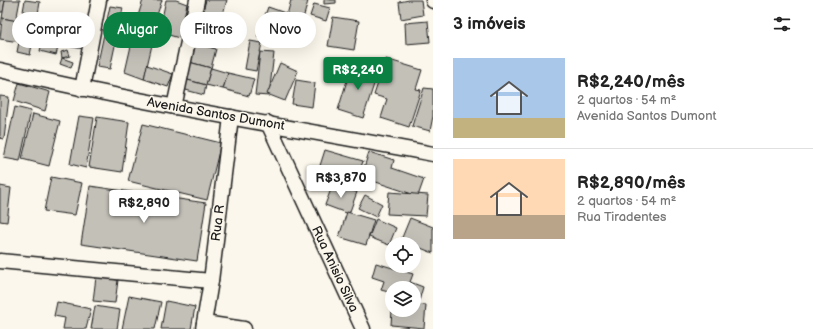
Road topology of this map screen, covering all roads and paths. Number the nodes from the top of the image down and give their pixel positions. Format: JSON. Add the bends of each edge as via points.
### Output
{"nodes":[{"id":1,"x":98,"y":0,"type":"edge"},
{"id":2,"x":197,"y":0,"type":"edge"},
{"id":3,"x":0,"y":70,"type":"edge"},
{"id":4,"x":82,"y":89,"type":"junction"},
{"id":5,"x":174,"y":107,"type":"junction"},
{"id":6,"x":231,"y":117,"type":"junction"},
{"id":7,"x":268,"y":122,"type":"junction"},
{"id":8,"x":433,"y":154,"type":"edge"},
{"id":9,"x":0,"y":261,"type":"edge"},
{"id":10,"x":211,"y":281,"type":"junction"},
{"id":11,"x":204,"y":326,"type":"edge"},
{"id":12,"x":244,"y":329,"type":"edge"},
{"id":13,"x":363,"y":329,"type":"edge"}],
"edges":[{"from":1,"to":4,"type":"street"},
{"from":2,"to":5,"type":"street"},
{"from":3,"to":4,"type":"street","name":"Avenida Santos Dumont"},
{"from":4,"to":5,"type":"street","name":"Avenida Santos Dumont"},
{"from":5,"to":6,"type":"street","name":"Avenida Santos Dumont"},
{"from":6,"to":7,"type":"street","name":"Avenida Santos Dumont"},
{"from":6,"to":10,"type":"street","name":"Rua R"},
{"from":7,"to":8,"type":"street","name":"Avenida Santos Dumont"},
{"from":7,"to":13,"type":"street","name":"Rua Anisio Silva"},
{"from":9,"to":10,"type":"street"},
{"from":10,"to":11,"type":"street","name":"Rua R"},
{"from":11,"to":12,"type":"street"}]}
